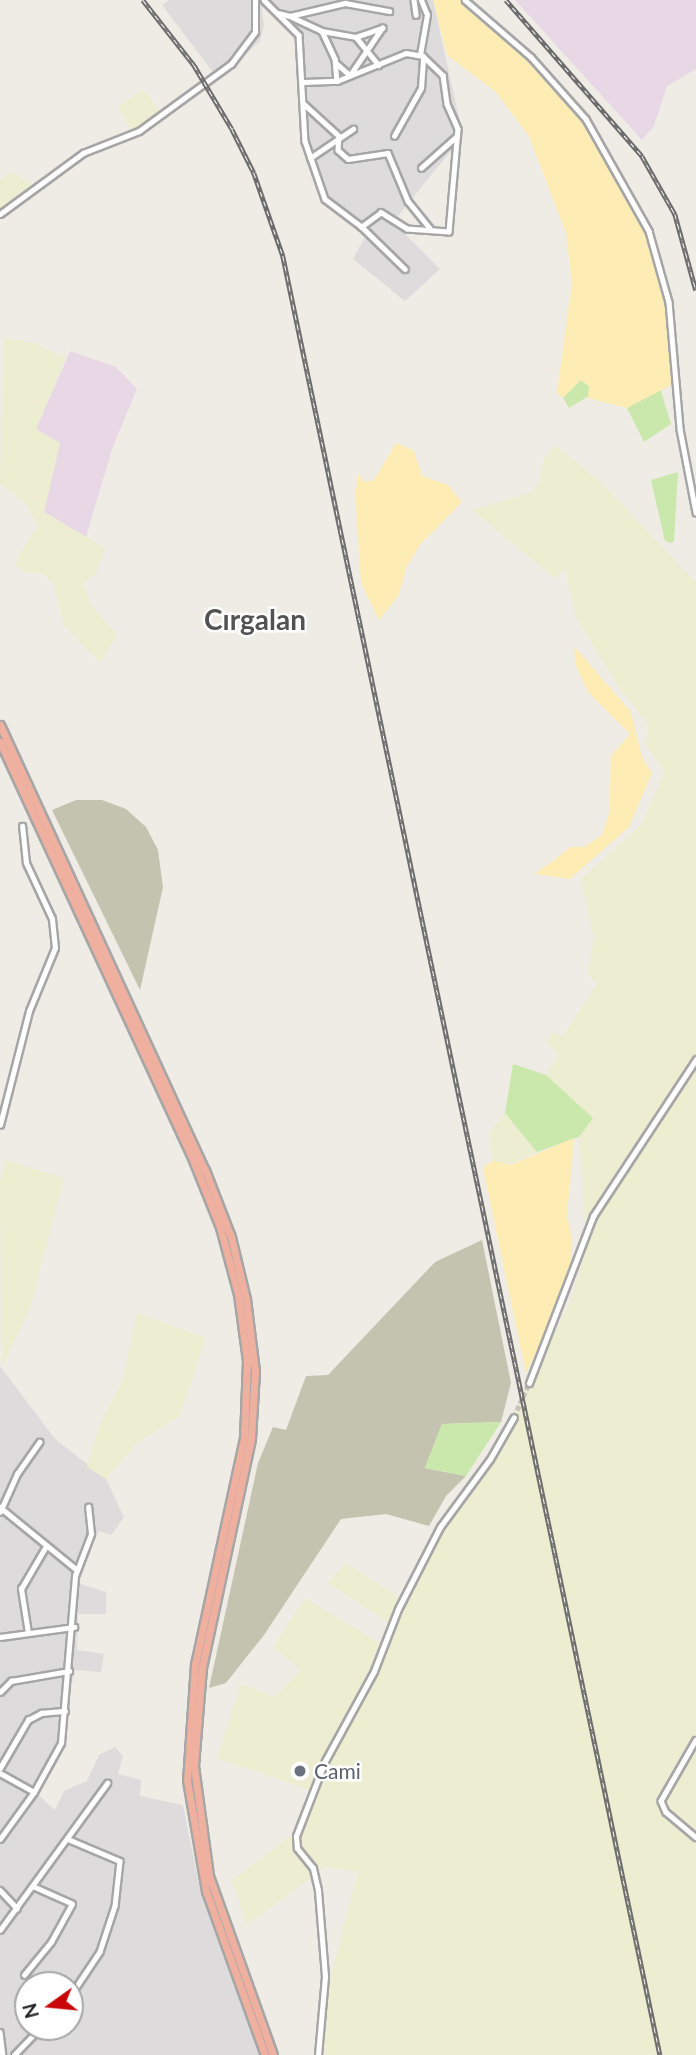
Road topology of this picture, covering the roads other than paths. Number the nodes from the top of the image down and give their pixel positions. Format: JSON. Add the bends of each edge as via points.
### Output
{"nodes":[{"id":1,"x":255,"y":0,"type":"edge"},
{"id":2,"x":264,"y":0,"type":"edge"},
{"id":3,"x":414,"y":0,"type":"edge"},
{"id":4,"x":421,"y":0,"type":"edge"},
{"id":5,"x":465,"y":0,"type":"edge"},
{"id":6,"x":389,"y":11,"type":"dead end"},
{"id":7,"x":278,"y":13,"type":"junction"},
{"id":8,"x":416,"y":15,"type":"dead end"},
{"id":9,"x":290,"y":16,"type":"junction"},
{"id":10,"x":321,"y":31,"type":"junction"},
{"id":11,"x":356,"y":37,"type":"junction"},
{"id":12,"x":368,"y":53,"type":"junction"},
{"id":13,"x":422,"y":56,"type":"junction"},
{"id":14,"x":336,"y":63,"type":"junction"},
{"id":15,"x":379,"y":65,"type":"junction"},
{"id":16,"x":350,"y":75,"type":"junction"},
{"id":17,"x":337,"y":81,"type":"junction"},
{"id":18,"x":304,"y":82,"type":"junction"},
{"id":19,"x":304,"y":104,"type":"junction"},
{"id":20,"x":353,"y":129,"type":"dead end"},
{"id":21,"x":457,"y":135,"type":"junction"},
{"id":22,"x":339,"y":136,"type":"junction"},
{"id":23,"x":394,"y":136,"type":"dead end"},
{"id":24,"x":310,"y":158,"type":"junction"},
{"id":25,"x":421,"y":168,"type":"dead end"},
{"id":26,"x":0,"y":214,"type":"edge"},
{"id":27,"x":362,"y":227,"type":"junction"},
{"id":28,"x":430,"y":229,"type":"junction"},
{"id":29,"x":405,"y":269,"type":"dead end"},
{"id":30,"x":696,"y":512,"type":"edge"},
{"id":31,"x":0,"y":725,"type":"edge"},
{"id":32,"x":0,"y":742,"type":"edge"},
{"id":33,"x":22,"y":826,"type":"dead end"},
{"id":34,"x":696,"y":1059,"type":"edge"},
{"id":35,"x":0,"y":1125,"type":"edge"},
{"id":36,"x":529,"y":1383,"type":"tunnel mouth"},
{"id":37,"x":514,"y":1417,"type":"tunnel mouth"},
{"id":38,"x":39,"y":1442,"type":"dead end"},
{"id":39,"x":88,"y":1507,"type":"dead end"},
{"id":40,"x":1,"y":1509,"type":"edge"},
{"id":41,"x":45,"y":1548,"type":"junction"},
{"id":42,"x":76,"y":1569,"type":"junction"},
{"id":43,"x":74,"y":1627,"type":"junction"},
{"id":44,"x":28,"y":1633,"type":"junction"},
{"id":45,"x":0,"y":1637,"type":"edge"},
{"id":46,"x":69,"y":1671,"type":"junction"},
{"id":47,"x":1,"y":1689,"type":"edge"},
{"id":48,"x":65,"y":1711,"type":"junction"},
{"id":49,"x":696,"y":1740,"type":"edge"},
{"id":50,"x":0,"y":1768,"type":"edge"},
{"id":51,"x":0,"y":1773,"type":"edge"},
{"id":52,"x":107,"y":1783,"type":"dead end"},
{"id":53,"x":34,"y":1792,"type":"junction"},
{"id":54,"x":696,"y":1838,"type":"edge"},
{"id":55,"x":0,"y":1839,"type":"edge"},
{"id":56,"x":68,"y":1839,"type":"junction"},
{"id":57,"x":34,"y":1887,"type":"junction"},
{"id":58,"x":0,"y":1890,"type":"edge"},
{"id":59,"x":17,"y":1908,"type":"junction"},
{"id":60,"x":0,"y":1930,"type":"edge"},
{"id":61,"x":27,"y":1971,"type":"edge"},
{"id":62,"x":84,"y":1976,"type":"edge"},
{"id":63,"x":0,"y":2032,"type":"edge"},
{"id":64,"x":28,"y":2041,"type":"edge"},
{"id":65,"x":3,"y":2055,"type":"edge"},
{"id":66,"x":14,"y":2055,"type":"edge"},
{"id":67,"x":265,"y":2055,"type":"edge"},
{"id":68,"x":273,"y":2055,"type":"edge"},
{"id":69,"x":318,"y":2055,"type":"edge"}],
"edges":[{"from":1,"to":26,"type":"street","via":[[255,32],[231,64],[139,131],[83,153]]},
{"from":2,"to":7,"type":"street"},
{"from":3,"to":8,"type":"street"},
{"from":4,"to":13,"type":"street","via":[[427,15]]},
{"from":5,"to":30,"type":"street","via":[[531,57],[578,110],[606,149],[649,231],[669,302],[680,429]]},
{"from":6,"to":9,"type":"street","via":[[345,3]]},
{"from":7,"to":9,"type":"street"},
{"from":7,"to":18,"type":"street","via":[[298,32]]},
{"from":9,"to":10,"type":"street"},
{"from":10,"to":11,"type":"street"},
{"from":10,"to":14,"type":"street"},
{"from":11,"to":12,"type":"street"},
{"from":11,"to":12,"type":"street","via":[[382,28]]},
{"from":12,"to":15,"type":"street"},
{"from":12,"to":16,"type":"street"},
{"from":13,"to":15,"type":"street","via":[[402,53]]},
{"from":13,"to":21,"type":"street","via":[[443,75]]},
{"from":13,"to":23,"type":"street","via":[[421,88]]},
{"from":14,"to":16,"type":"street"},
{"from":14,"to":17,"type":"street"},
{"from":15,"to":16,"type":"street"},
{"from":16,"to":17,"type":"street"},
{"from":17,"to":18,"type":"street"},
{"from":18,"to":19,"type":"street"},
{"from":19,"to":22,"type":"street"},
{"from":19,"to":24,"type":"street"},
{"from":20,"to":22,"type":"street"},
{"from":21,"to":25,"type":"street"},
{"from":21,"to":28,"type":"street","via":[[449,232]]},
{"from":22,"to":24,"type":"street"},
{"from":22,"to":28,"type":"street","via":[[338,150],[348,159],[388,153],[408,201]]},
{"from":24,"to":27,"type":"street","via":[[327,202]]},
{"from":27,"to":28,"type":"street","via":[[381,213],[407,229]]},
{"from":27,"to":29,"type":"street"},
{"from":31,"to":68,"type":"highway","via":[[205,1170],[231,1237],[246,1299],[255,1371],[251,1439],[202,1668],[194,1766],[209,1876]]},
{"from":32,"to":67,"type":"highway","via":[[193,1160],[220,1227],[238,1294],[247,1360],[244,1438],[197,1655],[186,1766],[203,1879]]},
{"from":33,"to":35,"type":"street","via":[[26,863],[52,919],[55,948],[29,1011]]},
{"from":34,"to":36,"type":"street","via":[[593,1216]]},
{"from":37,"to":69,"type":"street","via":[[490,1460],[440,1527],[398,1609],[374,1671],[324,1762],[296,1836],[298,1851],[314,1871],[320,1914],[326,1976]]},
{"from":38,"to":40,"type":"street"},
{"from":39,"to":42,"type":"street","via":[[90,1538]]},
{"from":40,"to":41,"type":"street"},
{"from":41,"to":42,"type":"street"},
{"from":41,"to":44,"type":"street","via":[[21,1589]]},
{"from":42,"to":43,"type":"street"},
{"from":43,"to":44,"type":"street"},
{"from":43,"to":46,"type":"street"},
{"from":44,"to":45,"type":"street"},
{"from":46,"to":47,"type":"street","via":[[14,1680]]},
{"from":46,"to":48,"type":"street"},
{"from":48,"to":50,"type":"street","via":[[41,1713],[28,1720]]},
{"from":48,"to":53,"type":"street","via":[[59,1749]]},
{"from":49,"to":54,"type":"street","via":[[661,1801],[666,1812]]},
{"from":51,"to":53,"type":"street"},
{"from":52,"to":56,"type":"street"},
{"from":53,"to":55,"type":"street"},
{"from":56,"to":57,"type":"street"},
{"from":56,"to":62,"type":"street","via":[[120,1861],[116,1906],[100,1952]]},
{"from":57,"to":59,"type":"street"},
{"from":57,"to":61,"type":"street","via":[[72,1904],[51,1942]]},
{"from":58,"to":59,"type":"street"},
{"from":59,"to":60,"type":"street"},
{"from":63,"to":65,"type":"street"},
{"from":64,"to":66,"type":"street"}]}
